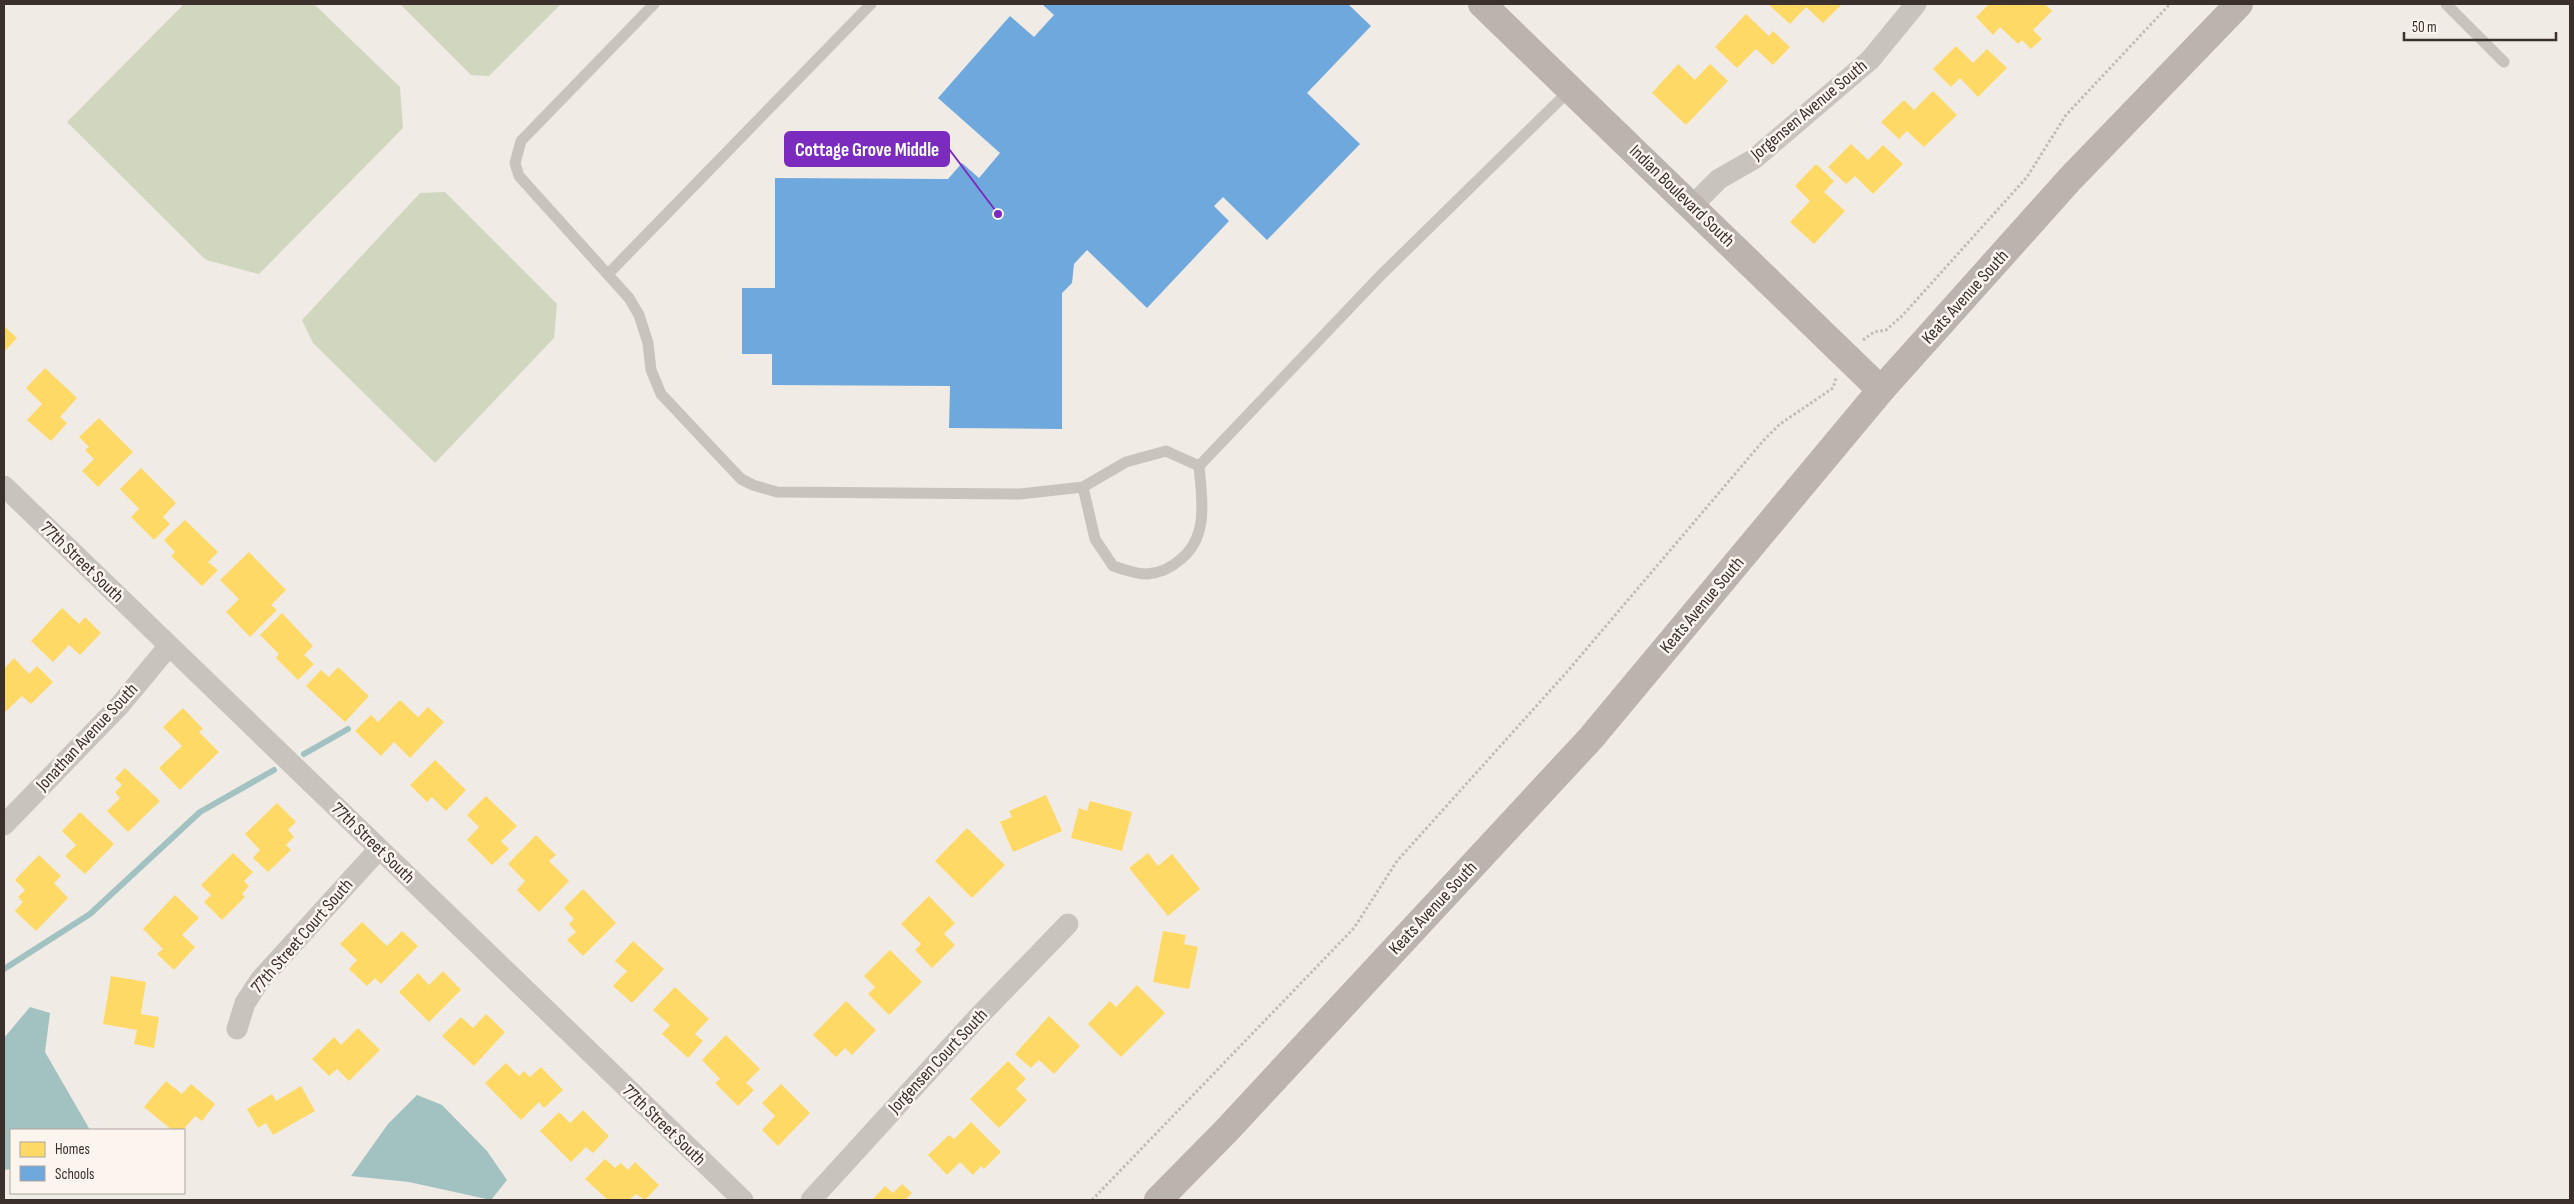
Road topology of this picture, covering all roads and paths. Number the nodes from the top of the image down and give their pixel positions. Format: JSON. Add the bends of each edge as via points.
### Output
{"nodes":[{"id":1,"x":654,"y":4,"type":"edge"},
{"id":2,"x":872,"y":4,"type":"edge"},
{"id":3,"x":1482,"y":4,"type":"edge"},
{"id":4,"x":1916,"y":4,"type":"edge"},
{"id":5,"x":2170,"y":4,"type":"edge"},
{"id":6,"x":2239,"y":4,"type":"edge"},
{"id":7,"x":2446,"y":4,"type":"edge"},
{"id":8,"x":2504,"y":62,"type":"dead end"},
{"id":9,"x":1572,"y":88,"type":"junction"},
{"id":10,"x":1692,"y":206,"type":"junction"},
{"id":11,"x":609,"y":273,"type":"junction"},
{"id":12,"x":1844,"y":355,"type":"junction"},
{"id":13,"x":1881,"y":390,"type":"junction"},
{"id":14,"x":1199,"y":466,"type":"junction"},
{"id":15,"x":4,"y":486,"type":"edge"},
{"id":16,"x":1083,"y":487,"type":"junction"},
{"id":17,"x":168,"y":647,"type":"junction"},
{"id":18,"x":4,"y":825,"type":"edge"},
{"id":19,"x":380,"y":849,"type":"junction"},
{"id":20,"x":1068,"y":924,"type":"dead end"},
{"id":21,"x":237,"y":1030,"type":"dead end"},
{"id":22,"x":743,"y":1200,"type":"edge"},
{"id":23,"x":811,"y":1200,"type":"edge"},
{"id":24,"x":1092,"y":1200,"type":"edge"},
{"id":25,"x":1158,"y":1200,"type":"edge"}],
"edges":[{"from":1,"to":11,"type":"lane","via":[[521,141],[516,151],[519,176]]},
{"from":2,"to":11,"type":"lane"},
{"from":3,"to":9,"type":"main road","name":"Indian Boulevard South"},
{"from":4,"to":10,"type":"street","name":"Jorgensen Avenue South","via":[[1870,60],[1754,159],[1719,179]]},
{"from":5,"to":12,"type":"path","via":[[2066,115],[2027,177],[1902,316],[1886,330],[1874,332]]},
{"from":6,"to":13,"type":"main road","name":"Keats Avenue South","via":[[2070,179]]},
{"from":7,"to":8,"type":"lane"},
{"from":9,"to":10,"type":"main road","name":"Indian Boulevard South"},
{"from":9,"to":14,"type":"lane","via":[[1380,276]]},
{"from":10,"to":12,"type":"main road","name":"Indian Boulevard South"},
{"from":11,"to":16,"type":"lane","via":[[639,315],[648,343],[651,370],[662,394],[741,478],[753,485],[777,492],[1020,494]]},
{"from":12,"to":13,"type":"main road","name":"Indian Boulevard South"},
{"from":12,"to":24,"type":"path","via":[[1833,388],[1780,424],[1763,441],[1566,673],[1397,861],[1354,928]]},
{"from":13,"to":25,"type":"main road","name":"Keats Avenue South","via":[[1591,738]]},
{"from":14,"to":16,"type":"lane","via":[[1166,451],[1126,462]]},
{"from":14,"to":16,"type":"lane","via":[[1200,533],[1190,552],[1169,570],[1146,574],[1113,566],[1095,539]]},
{"from":15,"to":17,"type":"street","name":"77th Street South"},
{"from":17,"to":18,"type":"street","name":"Jonathan Avenue South","via":[[120,705]]},
{"from":17,"to":19,"type":"street","name":"77th Street South"},
{"from":19,"to":21,"type":"street","name":"77th Street Court South","via":[[260,980],[245,1003]]},
{"from":19,"to":22,"type":"street","name":"77th Street South"},
{"from":20,"to":23,"type":"street","name":"Jorgensen Court South"}]}
